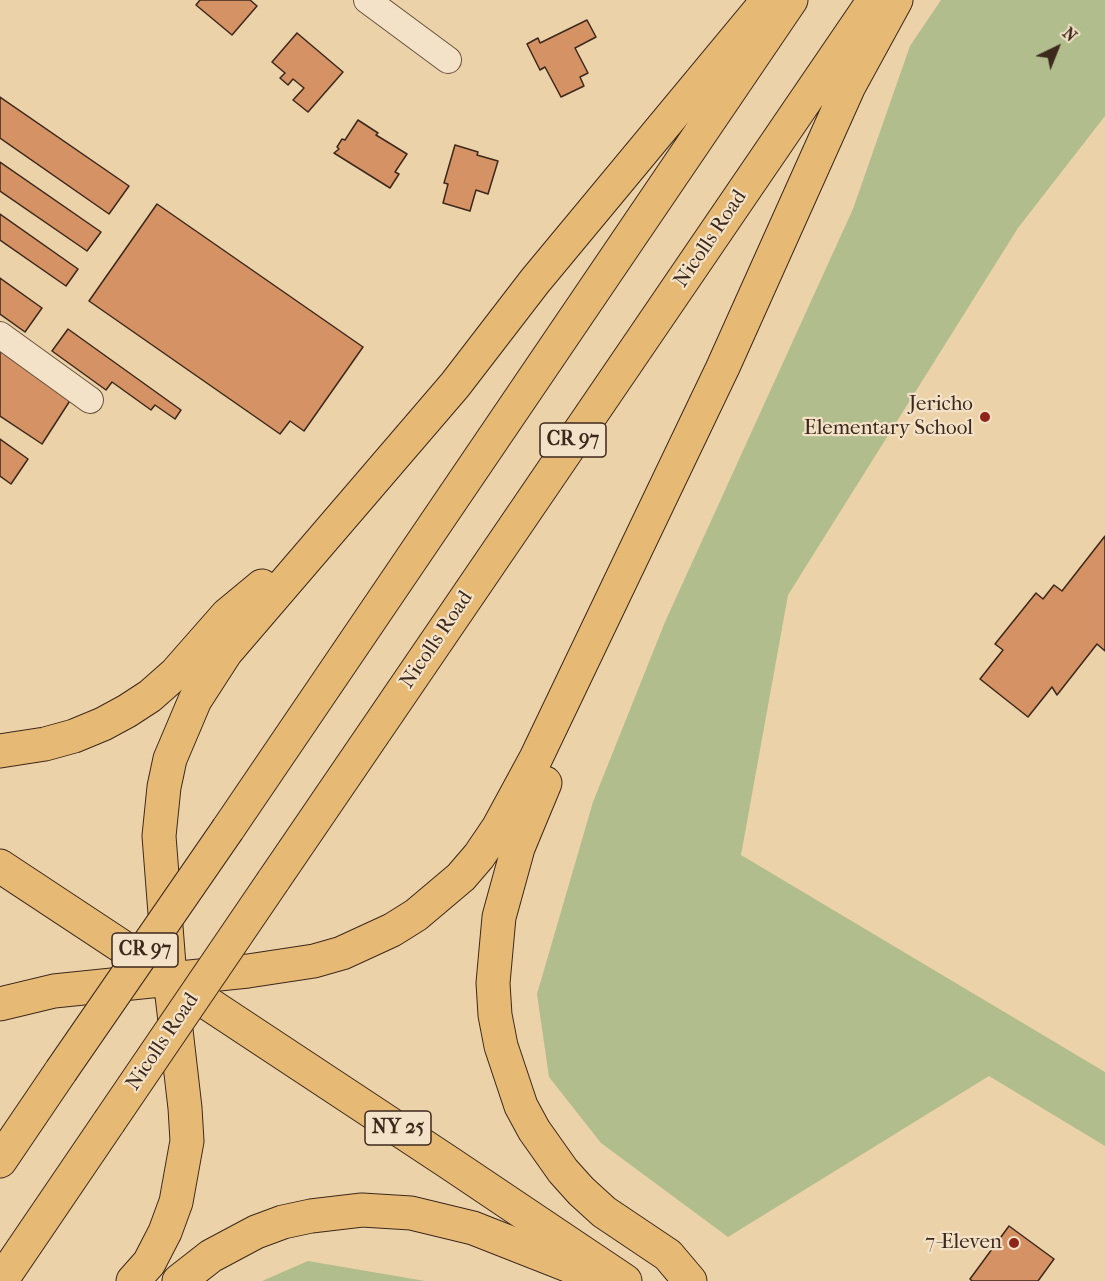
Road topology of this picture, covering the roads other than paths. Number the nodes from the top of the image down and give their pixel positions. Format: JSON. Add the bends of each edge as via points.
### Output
{"nodes":[{"id":1,"x":367,"y":0,"type":"edge"},
{"id":2,"x":768,"y":0,"type":"edge"},
{"id":3,"x":791,"y":0,"type":"edge"},
{"id":4,"x":874,"y":0,"type":"edge"},
{"id":5,"x":896,"y":0,"type":"edge"},
{"id":6,"x":448,"y":60,"type":"dead end"},
{"id":7,"x":0,"y":335,"type":"edge"},
{"id":8,"x":90,"y":400,"type":"dead end"},
{"id":9,"x":331,"y":529,"type":"junction"},
{"id":10,"x":589,"y":651,"type":"junction"},
{"id":11,"x":0,"y":751,"type":"edge"},
{"id":12,"x":0,"y":866,"type":"edge"},
{"id":13,"x":170,"y":978,"type":"junction"},
{"id":14,"x":0,"y":1004,"type":"edge"},
{"id":15,"x":0,"y":1161,"type":"edge"},
{"id":16,"x":1,"y":1281,"type":"edge"},
{"id":17,"x":133,"y":1281,"type":"edge"},
{"id":18,"x":179,"y":1281,"type":"edge"},
{"id":19,"x":609,"y":1281,"type":"edge"},
{"id":20,"x":625,"y":1281,"type":"edge"},
{"id":21,"x":690,"y":1281,"type":"edge"}],
"edges":[{"from":1,"to":6,"type":"street"},
{"from":2,"to":9,"type":"main road","via":[[535,281],[455,385]]},
{"from":3,"to":15,"type":"main road","number":"CR 97","bridge":true},
{"from":4,"to":16,"type":"main road","name":"Nicolls Road","number":"CR 97","bridge":true},
{"from":5,"to":10,"type":"main road","via":[[849,86],[737,338]]},
{"from":7,"to":8,"type":"street"},
{"from":9,"to":11,"type":"main road","via":[[227,615],[150,696],[74,736]]},
{"from":9,"to":13,"type":"main road","via":[[209,675],[170,759],[159,836]]},
{"from":10,"to":13,"type":"main road","via":[[498,828],[479,856],[440,897],[392,930],[342,953],[288,966]]},
{"from":10,"to":21,"type":"main road","via":[[548,776],[507,882],[495,954],[495,1015],[521,1106],[547,1150],[581,1191],[604,1212],[668,1255]]},
{"from":12,"to":13,"type":"main road","number":"NY 25"},
{"from":13,"to":14,"type":"main road","via":[[54,991]]},
{"from":13,"to":17,"type":"main road","via":[[187,1141],[176,1202],[165,1232],[149,1263]]},
{"from":13,"to":20,"type":"main road","number":"NY 25"},
{"from":18,"to":19,"type":"main road","via":[[211,1256],[256,1232],[311,1216],[362,1210],[411,1213],[473,1228]]}]}
